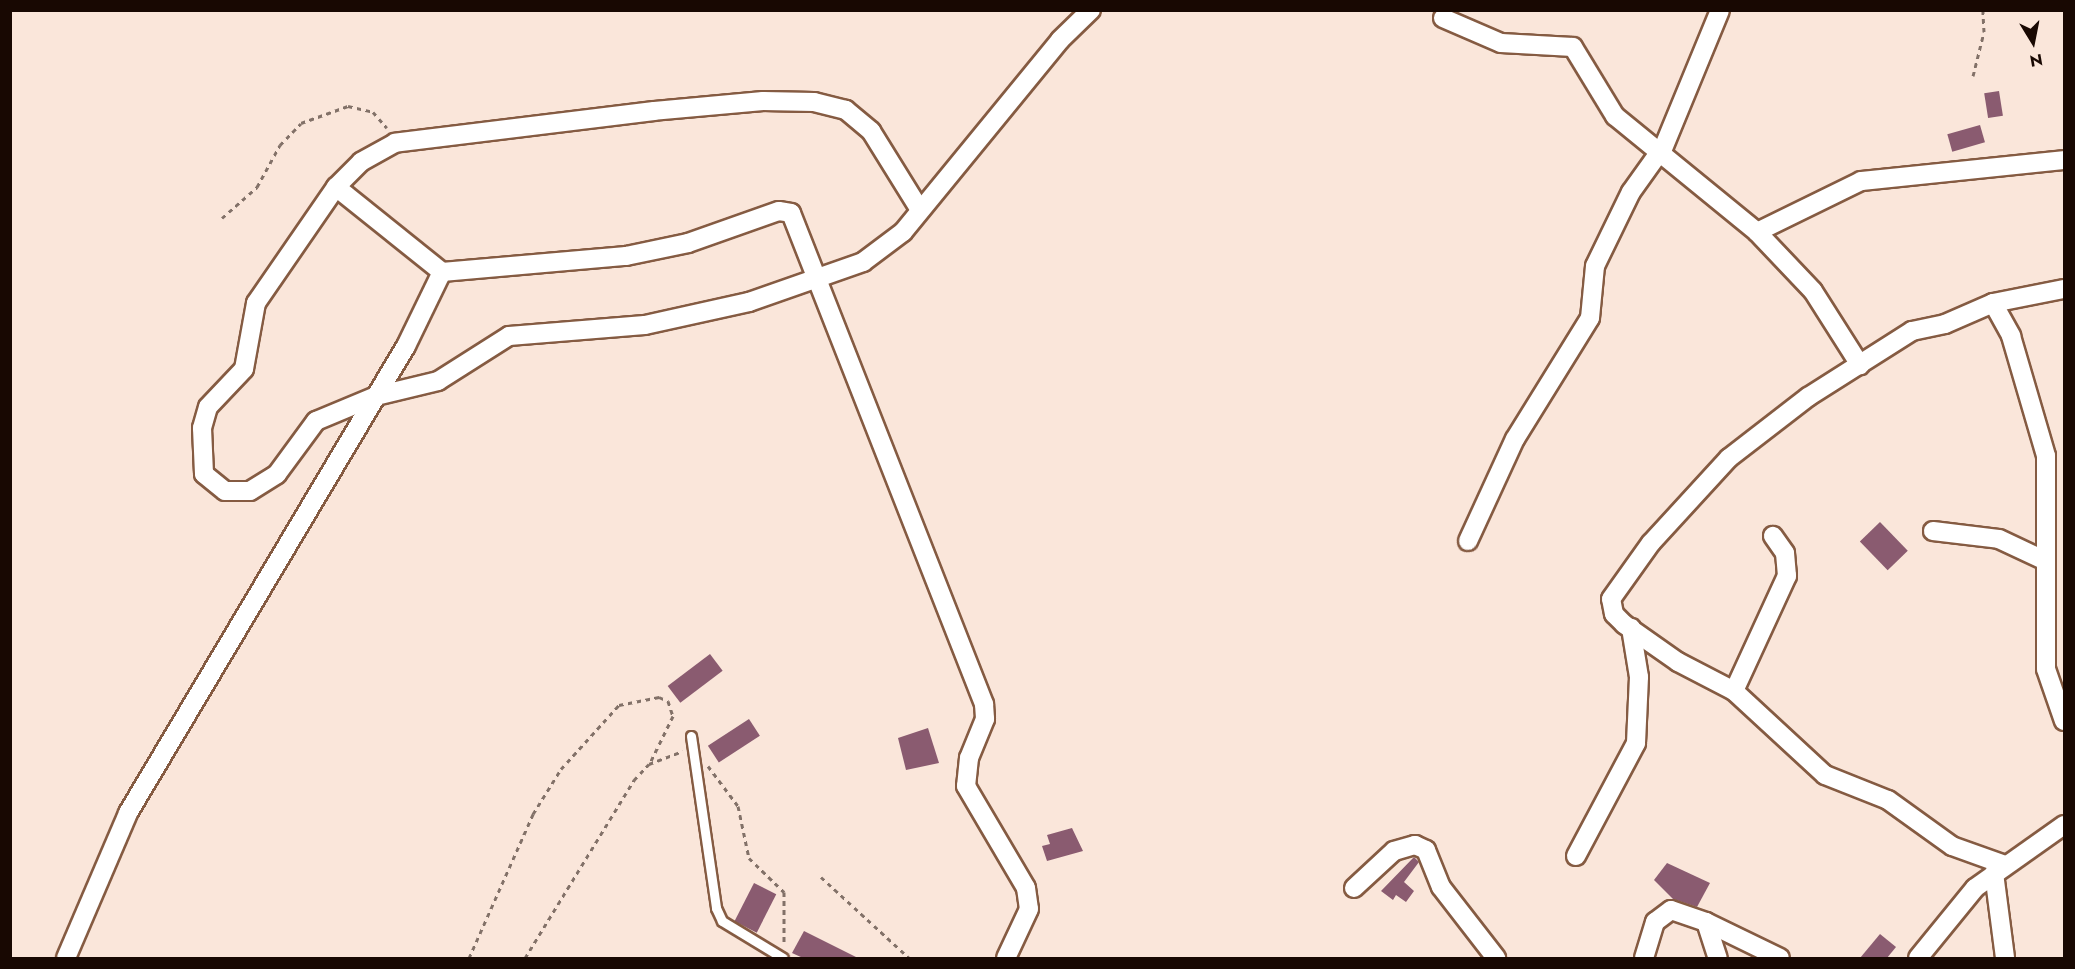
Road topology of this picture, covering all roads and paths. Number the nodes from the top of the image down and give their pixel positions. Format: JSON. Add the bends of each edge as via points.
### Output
{"nodes":[{"id":1,"x":1091,"y":10,"type":"edge"},
{"id":2,"x":1720,"y":10,"type":"edge"},
{"id":3,"x":1983,"y":10,"type":"edge"},
{"id":4,"x":1443,"y":18,"type":"dead end"},
{"id":5,"x":1973,"y":76,"type":"dead end"},
{"id":6,"x":395,"y":143,"type":"junction"},
{"id":7,"x":1661,"y":151,"type":"junction"},
{"id":8,"x":2064,"y":160,"type":"edge"},
{"id":9,"x":336,"y":187,"type":"junction"},
{"id":10,"x":920,"y":210,"type":"junction"},
{"id":11,"x":222,"y":218,"type":"dead end"},
{"id":12,"x":1757,"y":232,"type":"junction"},
{"id":13,"x":442,"y":272,"type":"junction"},
{"id":14,"x":819,"y":278,"type":"junction"},
{"id":15,"x":2064,"y":289,"type":"edge"},
{"id":16,"x":1993,"y":303,"type":"junction"},
{"id":17,"x":1860,"y":365,"type":"junction"},
{"id":18,"x":376,"y":396,"type":"junction"},
{"id":19,"x":1933,"y":531,"type":"dead end"},
{"id":20,"x":1773,"y":536,"type":"dead end"},
{"id":21,"x":1468,"y":541,"type":"dead end"},
{"id":22,"x":2046,"y":561,"type":"junction"},
{"id":23,"x":1631,"y":628,"type":"junction"},
{"id":24,"x":1734,"y":691,"type":"junction"},
{"id":25,"x":2064,"y":721,"type":"edge"},
{"id":26,"x":691,"y":736,"type":"dead end"},
{"id":27,"x":693,"y":748,"type":"junction"},
{"id":28,"x":649,"y":764,"type":"junction"},
{"id":29,"x":2064,"y":825,"type":"edge"},
{"id":30,"x":1576,"y":856,"type":"dead end"},
{"id":31,"x":2000,"y":869,"type":"junction"},
{"id":32,"x":821,"y":877,"type":"dead end"},
{"id":33,"x":1354,"y":888,"type":"dead end"},
{"id":34,"x":1706,"y":922,"type":"junction"},
{"id":35,"x":783,"y":954,"type":"edge"},
{"id":36,"x":66,"y":958,"type":"edge"},
{"id":37,"x":469,"y":958,"type":"edge"},
{"id":38,"x":525,"y":958,"type":"edge"},
{"id":39,"x":909,"y":958,"type":"edge"},
{"id":40,"x":1006,"y":958,"type":"edge"},
{"id":41,"x":1496,"y":958,"type":"edge"},
{"id":42,"x":1644,"y":958,"type":"edge"},
{"id":43,"x":1718,"y":958,"type":"edge"},
{"id":44,"x":1780,"y":958,"type":"edge"},
{"id":45,"x":1918,"y":958,"type":"edge"},
{"id":46,"x":2006,"y":958,"type":"edge"}],
"edges":[{"from":1,"to":10,"type":"street","via":[[1060,40]]},
{"from":2,"to":7,"type":"street"},
{"from":3,"to":5,"type":"path","via":[[1984,32]]},
{"from":4,"to":7,"type":"street","via":[[1501,43],[1573,47],[1616,116]]},
{"from":6,"to":9,"type":"street","via":[[361,162]]},
{"from":6,"to":10,"type":"street","via":[[654,111],[763,101],[814,102],[846,110],[871,131]]},
{"from":6,"to":11,"type":"path","via":[[386,124],[363,107],[334,109],[311,118],[292,130],[257,187]]},
{"from":7,"to":12,"type":"street"},
{"from":7,"to":21,"type":"street","via":[[1631,192],[1595,266],[1590,318],[1515,439]]},
{"from":8,"to":12,"type":"street","via":[[1860,181]]},
{"from":9,"to":13,"type":"street"},
{"from":9,"to":18,"type":"street","via":[[256,303],[244,369],[208,407],[202,428],[204,474],[225,491],[250,491],[277,474],[316,420]]},
{"from":10,"to":14,"type":"street","via":[[887,248]]},
{"from":12,"to":17,"type":"street","via":[[1813,291]]},
{"from":13,"to":14,"type":"street","via":[[663,249],[786,211]]},
{"from":13,"to":18,"type":"street"},
{"from":14,"to":18,"type":"street","via":[[749,302],[645,325],[509,336],[438,381]]},
{"from":14,"to":40,"type":"street","via":[[984,704],[985,719],[966,786],[1021,879],[1029,909]]},
{"from":15,"to":16,"type":"street"},
{"from":16,"to":17,"type":"street","via":[[1945,324],[1912,331]]},
{"from":16,"to":22,"type":"street","via":[[2010,336],[2046,456]]},
{"from":17,"to":23,"type":"street","via":[[1729,458],[1651,543],[1611,599],[1614,614]]},
{"from":18,"to":36,"type":"street","via":[[128,813],[99,869]]},
{"from":19,"to":22,"type":"street","via":[[1999,540]]},
{"from":20,"to":24,"type":"street","via":[[1785,553],[1787,576]]},
{"from":22,"to":25,"type":"street","via":[[2046,669]]},
{"from":23,"to":24,"type":"street","via":[[1678,662]]},
{"from":23,"to":30,"type":"street","via":[[1639,676],[1636,743]]},
{"from":24,"to":31,"type":"street","via":[[1825,775],[1888,800],[1952,846]]},
{"from":26,"to":27,"type":"lane"},
{"from":27,"to":28,"type":"path"},
{"from":27,"to":35,"type":"path","via":[[738,806],[749,858],[784,892]]},
{"from":27,"to":35,"type":"lane","via":[[716,908],[722,921]]},
{"from":28,"to":37,"type":"path","via":[[673,716],[668,701],[659,697],[619,705],[561,769],[509,862]]},
{"from":28,"to":38,"type":"path","via":[[605,820]]},
{"from":29,"to":31,"type":"street"},
{"from":31,"to":45,"type":"street","via":[[1953,910]]},
{"from":31,"to":46,"type":"street"},
{"from":32,"to":39,"type":"path"},
{"from":33,"to":41,"type":"street","via":[[1394,851],[1415,845],[1425,850],[1441,887]]},
{"from":34,"to":42,"type":"street","via":[[1664,911]]},
{"from":34,"to":43,"type":"street"},
{"from":34,"to":44,"type":"street"}]}
